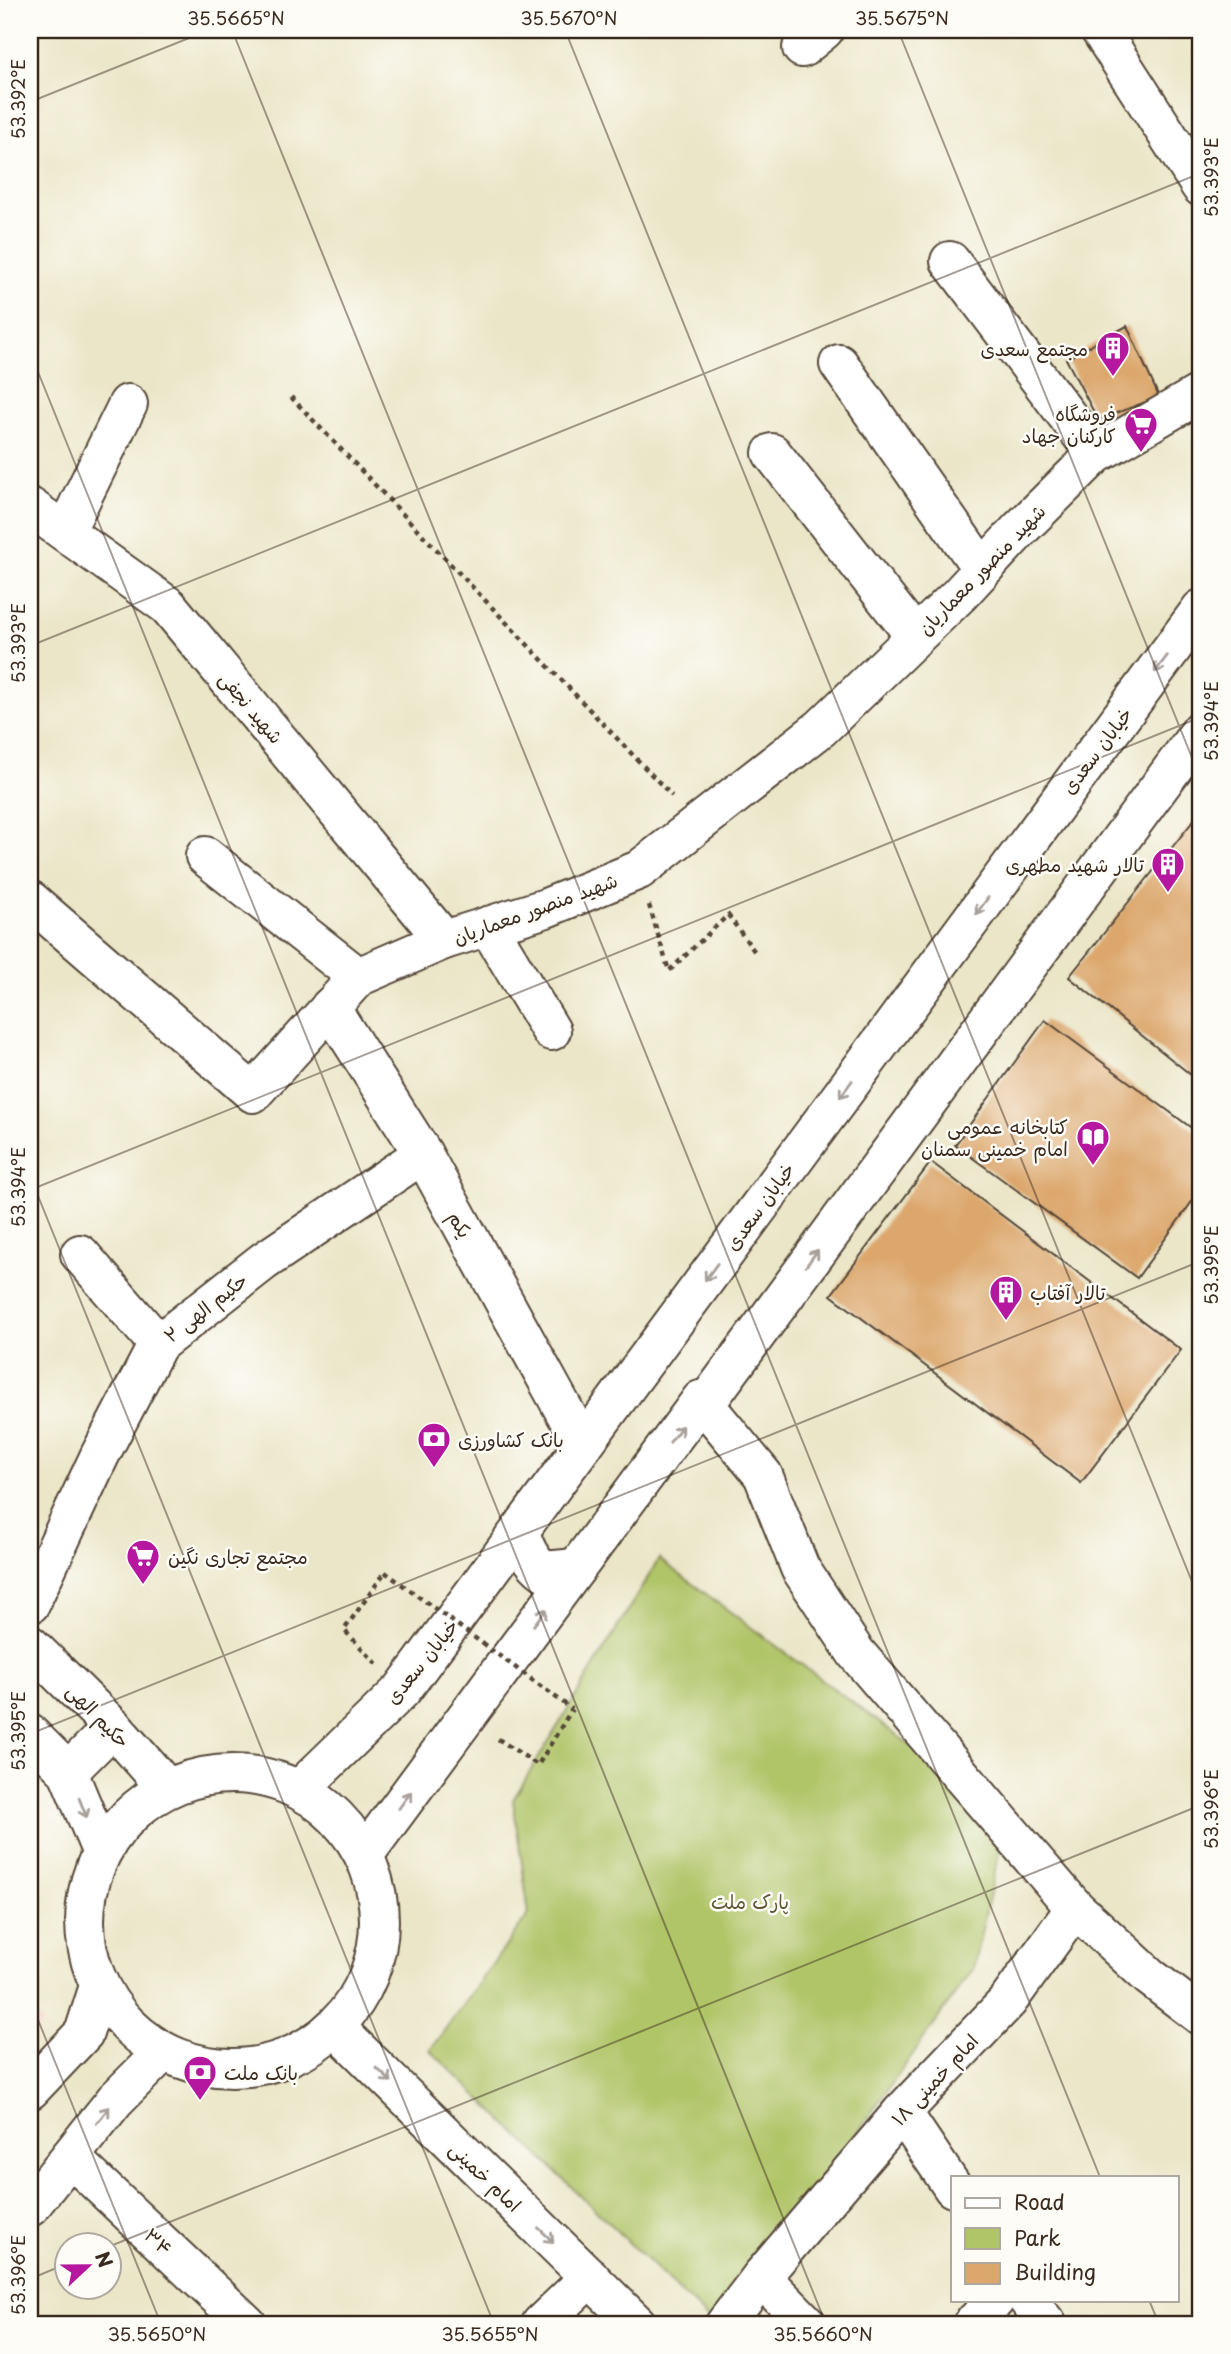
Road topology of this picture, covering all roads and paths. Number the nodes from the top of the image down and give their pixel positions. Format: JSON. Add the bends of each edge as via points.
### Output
{"nodes":[{"id":1,"x":1100,"y":30,"type":"edge"},
{"id":2,"x":1201,"y":187,"type":"edge"},
{"id":3,"x":950,"y":261,"type":"dead end"},
{"id":4,"x":839,"y":364,"type":"dead end"},
{"id":5,"x":1201,"y":393,"type":"edge"},
{"id":6,"x":291,"y":397,"type":"dead end"},
{"id":7,"x":128,"y":404,"type":"dead end"},
{"id":8,"x":772,"y":453,"type":"dead end"},
{"id":9,"x":1096,"y":454,"type":"junction"},
{"id":10,"x":30,"y":507,"type":"edge"},
{"id":11,"x":65,"y":532,"type":"junction"},
{"id":12,"x":982,"y":569,"type":"junction"},
{"id":13,"x":1201,"y":609,"type":"edge"},
{"id":14,"x":915,"y":636,"type":"junction"},
{"id":15,"x":1201,"y":730,"type":"edge"},
{"id":16,"x":699,"y":824,"type":"junction"},
{"id":17,"x":205,"y":856,"type":"dead end"},
{"id":18,"x":639,"y":870,"type":"junction"},
{"id":19,"x":30,"y":900,"type":"edge"},
{"id":20,"x":488,"y":926,"type":"junction"},
{"id":21,"x":444,"y":940,"type":"junction"},
{"id":22,"x":757,"y":955,"type":"dead end"},
{"id":23,"x":358,"y":977,"type":"junction"},
{"id":24,"x":330,"y":1007,"type":"junction"},
{"id":25,"x":551,"y":1031,"type":"dead end"},
{"id":26,"x":423,"y":1154,"type":"junction"},
{"id":27,"x":80,"y":1254,"type":"dead end"},
{"id":28,"x":158,"y":1344,"type":"junction"},
{"id":29,"x":701,"y":1400,"type":"junction"},
{"id":30,"x":583,"y":1445,"type":"junction"},
{"id":31,"x":520,"y":1531,"type":"junction"},
{"id":32,"x":576,"y":1568,"type":"junction"},
{"id":33,"x":30,"y":1604,"type":"edge"},
{"id":34,"x":344,"y":1630,"type":"dead end"},
{"id":35,"x":30,"y":1645,"type":"edge"},
{"id":36,"x":465,"y":1717,"type":"junction"},
{"id":37,"x":113,"y":1727,"type":"junction"},
{"id":38,"x":30,"y":1734,"type":"edge"},
{"id":39,"x":68,"y":1772,"type":"junction"},
{"id":40,"x":166,"y":1787,"type":"junction"},
{"id":41,"x":300,"y":1789,"type":"junction"},
{"id":42,"x":101,"y":1851,"type":"junction"},
{"id":43,"x":365,"y":1855,"type":"junction"},
{"id":44,"x":1075,"y":1908,"type":"junction"},
{"id":45,"x":99,"y":1986,"type":"junction"},
{"id":46,"x":1201,"y":2016,"type":"edge"},
{"id":47,"x":335,"y":2027,"type":"junction"},
{"id":48,"x":163,"y":2052,"type":"junction"},
{"id":49,"x":30,"y":2090,"type":"edge"},
{"id":50,"x":902,"y":2112,"type":"junction"},
{"id":51,"x":70,"y":2157,"type":"junction"},
{"id":52,"x":951,"y":2185,"type":"edge"},
{"id":53,"x":30,"y":2207,"type":"edge"},
{"id":54,"x":590,"y":2277,"type":"junction"},
{"id":55,"x":761,"y":2277,"type":"junction"},
{"id":56,"x":993,"y":2302,"type":"edge"},
{"id":57,"x":1030,"y":2302,"type":"edge"},
{"id":58,"x":237,"y":2320,"type":"edge"},
{"id":59,"x":541,"y":2324,"type":"edge"},
{"id":60,"x":637,"y":2324,"type":"edge"},
{"id":61,"x":724,"y":2324,"type":"edge"},
{"id":62,"x":807,"y":2324,"type":"edge"},
{"id":63,"x":973,"y":2324,"type":"edge"},
{"id":64,"x":1047,"y":2324,"type":"edge"}],
"edges":[{"from":1,"to":2,"type":"street"},
{"from":3,"to":9,"type":"street"},
{"from":4,"to":12,"type":"street"},
{"from":5,"to":9,"type":"street","name":"شهید منصور معماریان"},
{"from":6,"to":16,"type":"path"},
{"from":7,"to":11,"type":"street"},
{"from":8,"to":14,"type":"street"},
{"from":9,"to":12,"type":"street","name":"شهید منصور معماریان"},
{"from":10,"to":11,"type":"street","name":"شهید نجفی"},
{"from":11,"to":21,"type":"street","name":"شهید نجفی","via":[[168,606]]},
{"from":12,"to":14,"type":"street","name":"شهید منصور معماریان"},
{"from":13,"to":30,"type":"street","name":"خیابان سعدی","one_way":true},
{"from":14,"to":16,"type":"street","name":"شهید منصور معماریان","via":[[821,728]]},
{"from":29,"to":15,"type":"street","one_way":true,"via":[[706,1403]]},
{"from":16,"to":18,"type":"street","name":"شهید منصور معماریان"},
{"from":17,"to":23,"type":"street"},
{"from":18,"to":20,"type":"street","name":"شهید منصور معماریان"},
{"from":18,"to":22,"type":"path","via":[[669,971],[728,915]]},
{"from":19,"to":24,"type":"street","name":"شهید منصور معماریان","via":[[253,1093]]},
{"from":20,"to":21,"type":"street","name":"شهید منصور معماریان"},
{"from":20,"to":25,"type":"street"},
{"from":21,"to":23,"type":"street","name":"شهید منصور معماریان"},
{"from":23,"to":24,"type":"street","name":"شهید منصور معماریان"},
{"from":24,"to":26,"type":"street","name":"یکم"},
{"from":26,"to":28,"type":"street","name":"حکیم الهی ۲","via":[[264,1261]]},
{"from":26,"to":30,"type":"street","name":"یکم"},
{"from":27,"to":28,"type":"street"},
{"from":28,"to":33,"type":"street","name":"حکیم الهی ۲"},
{"from":32,"to":29,"type":"street","one_way":true},
{"from":29,"to":44,"type":"street","via":[[763,1475],[800,1568],[856,1653]]},
{"from":30,"to":31,"type":"street","name":"خیابان سعدی"},
{"from":31,"to":32,"type":"street","via":[[534,1564],[544,1571]]},
{"from":31,"to":41,"type":"street","name":"خیابان سعدی","via":[[402,1689]]},
{"from":36,"to":32,"type":"street","one_way":true},
{"from":34,"to":36,"type":"path","bridge":true,"via":[[385,1572],[572,1709],[538,1765]]},
{"from":35,"to":37,"type":"street","name":"حکیم الهی"},
{"from":43,"to":36,"type":"street","one_way":true},
{"from":37,"to":39,"type":"street"},
{"from":37,"to":40,"type":"street","name":"حکیم الهی"},
{"from":38,"to":39,"type":"street"},
{"from":39,"to":42,"type":"street","one_way":true},
{"from":40,"to":41,"type":"street","via":[[210,1773],[257,1774]]},
{"from":40,"to":42,"type":"street","via":[[128,1814]]},
{"from":41,"to":43,"type":"street","via":[[338,1817]]},
{"from":42,"to":45,"type":"street","via":[[86,1895],[85,1918],[85,1942]]},
{"from":43,"to":47,"type":"street","via":[[379,1899],[378,1946],[363,1990]]},
{"from":44,"to":46,"type":"street","via":[[1150,1977]]},
{"from":44,"to":50,"type":"street","name":"امام خمینی ۱۸","via":[[1008,2001]]},
{"from":45,"to":48,"type":"street","via":[[125,2024]]},
{"from":45,"to":49,"type":"street","via":[[84,2033]]},
{"from":47,"to":48,"type":"street","via":[[297,2054],[253,2068],[206,2067]]},
{"from":47,"to":54,"type":"street","name":"امام خمینی","one_way":true},
{"from":51,"to":48,"type":"street","one_way":true,"via":[[115,2100]]},
{"from":50,"to":52,"type":"street"},
{"from":50,"to":55,"type":"street","name":"امام خمینی ۱۸"},
{"from":51,"to":53,"type":"street"},
{"from":51,"to":58,"type":"street","name":"۳۴"},
{"from":54,"to":59,"type":"street"},
{"from":54,"to":60,"type":"street","name":"امام خمینی"},
{"from":55,"to":61,"type":"street","name":"امام خمینی ۱۸"},
{"from":55,"to":62,"type":"street"},
{"from":56,"to":63,"type":"street"},
{"from":57,"to":64,"type":"street"}]}
